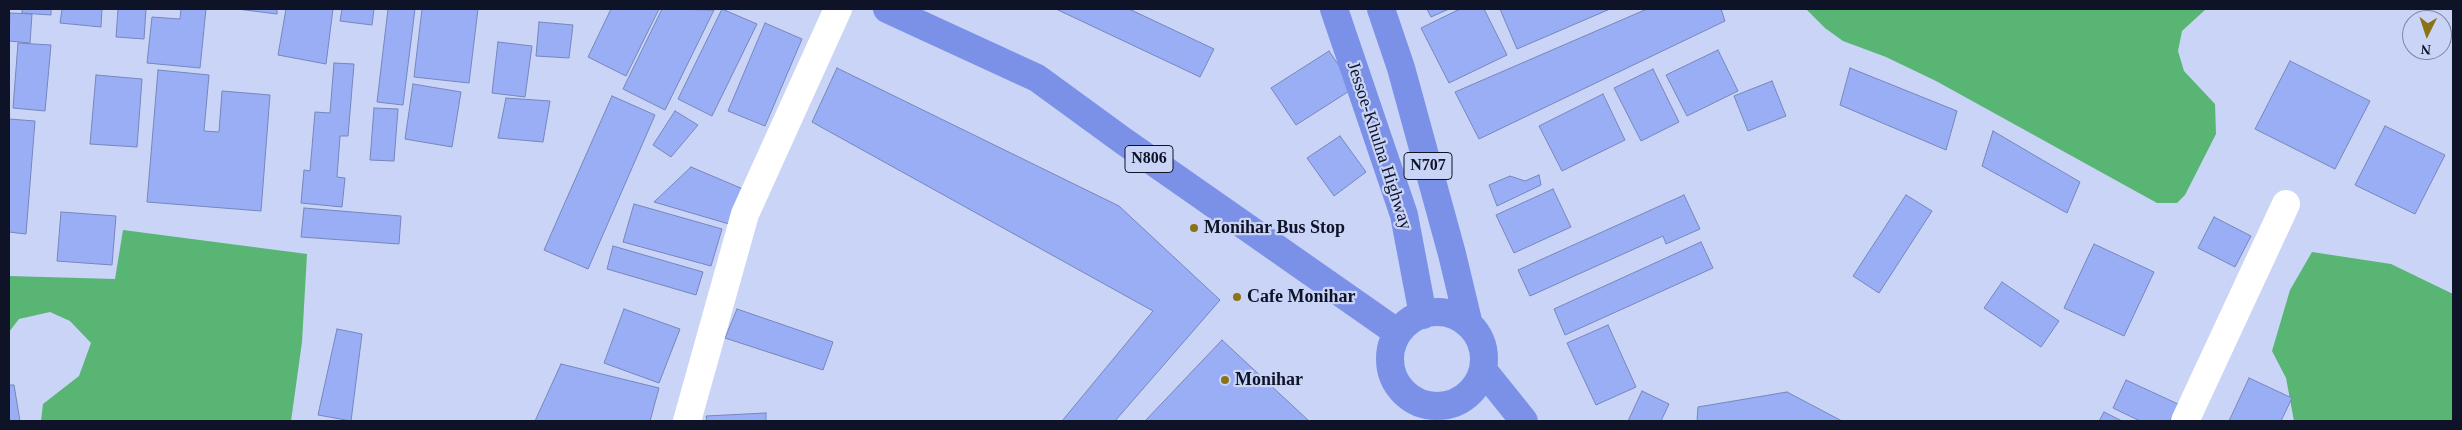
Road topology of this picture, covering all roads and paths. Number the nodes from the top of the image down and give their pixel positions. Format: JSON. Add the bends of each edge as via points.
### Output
{"nodes":[{"id":1,"x":838,"y":9,"type":"edge"},
{"id":2,"x":887,"y":9,"type":"edge"},
{"id":3,"x":1334,"y":9,"type":"edge"},
{"id":4,"x":1381,"y":9,"type":"edge"},
{"id":5,"x":2286,"y":204,"type":"dead end"},
{"id":6,"x":1423,"y":315,"type":"junction"},
{"id":7,"x":1469,"y":325,"type":"junction"},
{"id":8,"x":1398,"y":333,"type":"junction"},
{"id":9,"x":1483,"y":370,"type":"junction"},
{"id":10,"x":1439,"y":414,"type":"edge"},
{"id":11,"x":687,"y":421,"type":"edge"},
{"id":12,"x":1524,"y":421,"type":"edge"},
{"id":13,"x":2185,"y":421,"type":"edge"}],
"edges":[{"from":1,"to":11,"type":"street","via":[[745,214]]},
{"from":2,"to":8,"type":"highway","number":"N806","via":[[1037,78]]},
{"from":3,"to":6,"type":"highway","name":"Jessoe-Khulna Highway","number":"N707","via":[[1404,215]]},
{"from":4,"to":7,"type":"highway","number":"N707","via":[[1401,68]]},
{"from":5,"to":13,"type":"street"},
{"from":6,"to":7,"type":"highway","via":[[1440,313],[1456,316]]},
{"from":6,"to":8,"type":"highway"},
{"from":7,"to":9,"type":"highway","number":"N707","via":[[1479,338],[1484,354]]},
{"from":8,"to":10,"type":"highway","via":[[1391,348],[1394,380],[1404,393]]},
{"from":9,"to":10,"type":"highway","via":[[1476,386]]},
{"from":9,"to":12,"type":"highway"}]}
